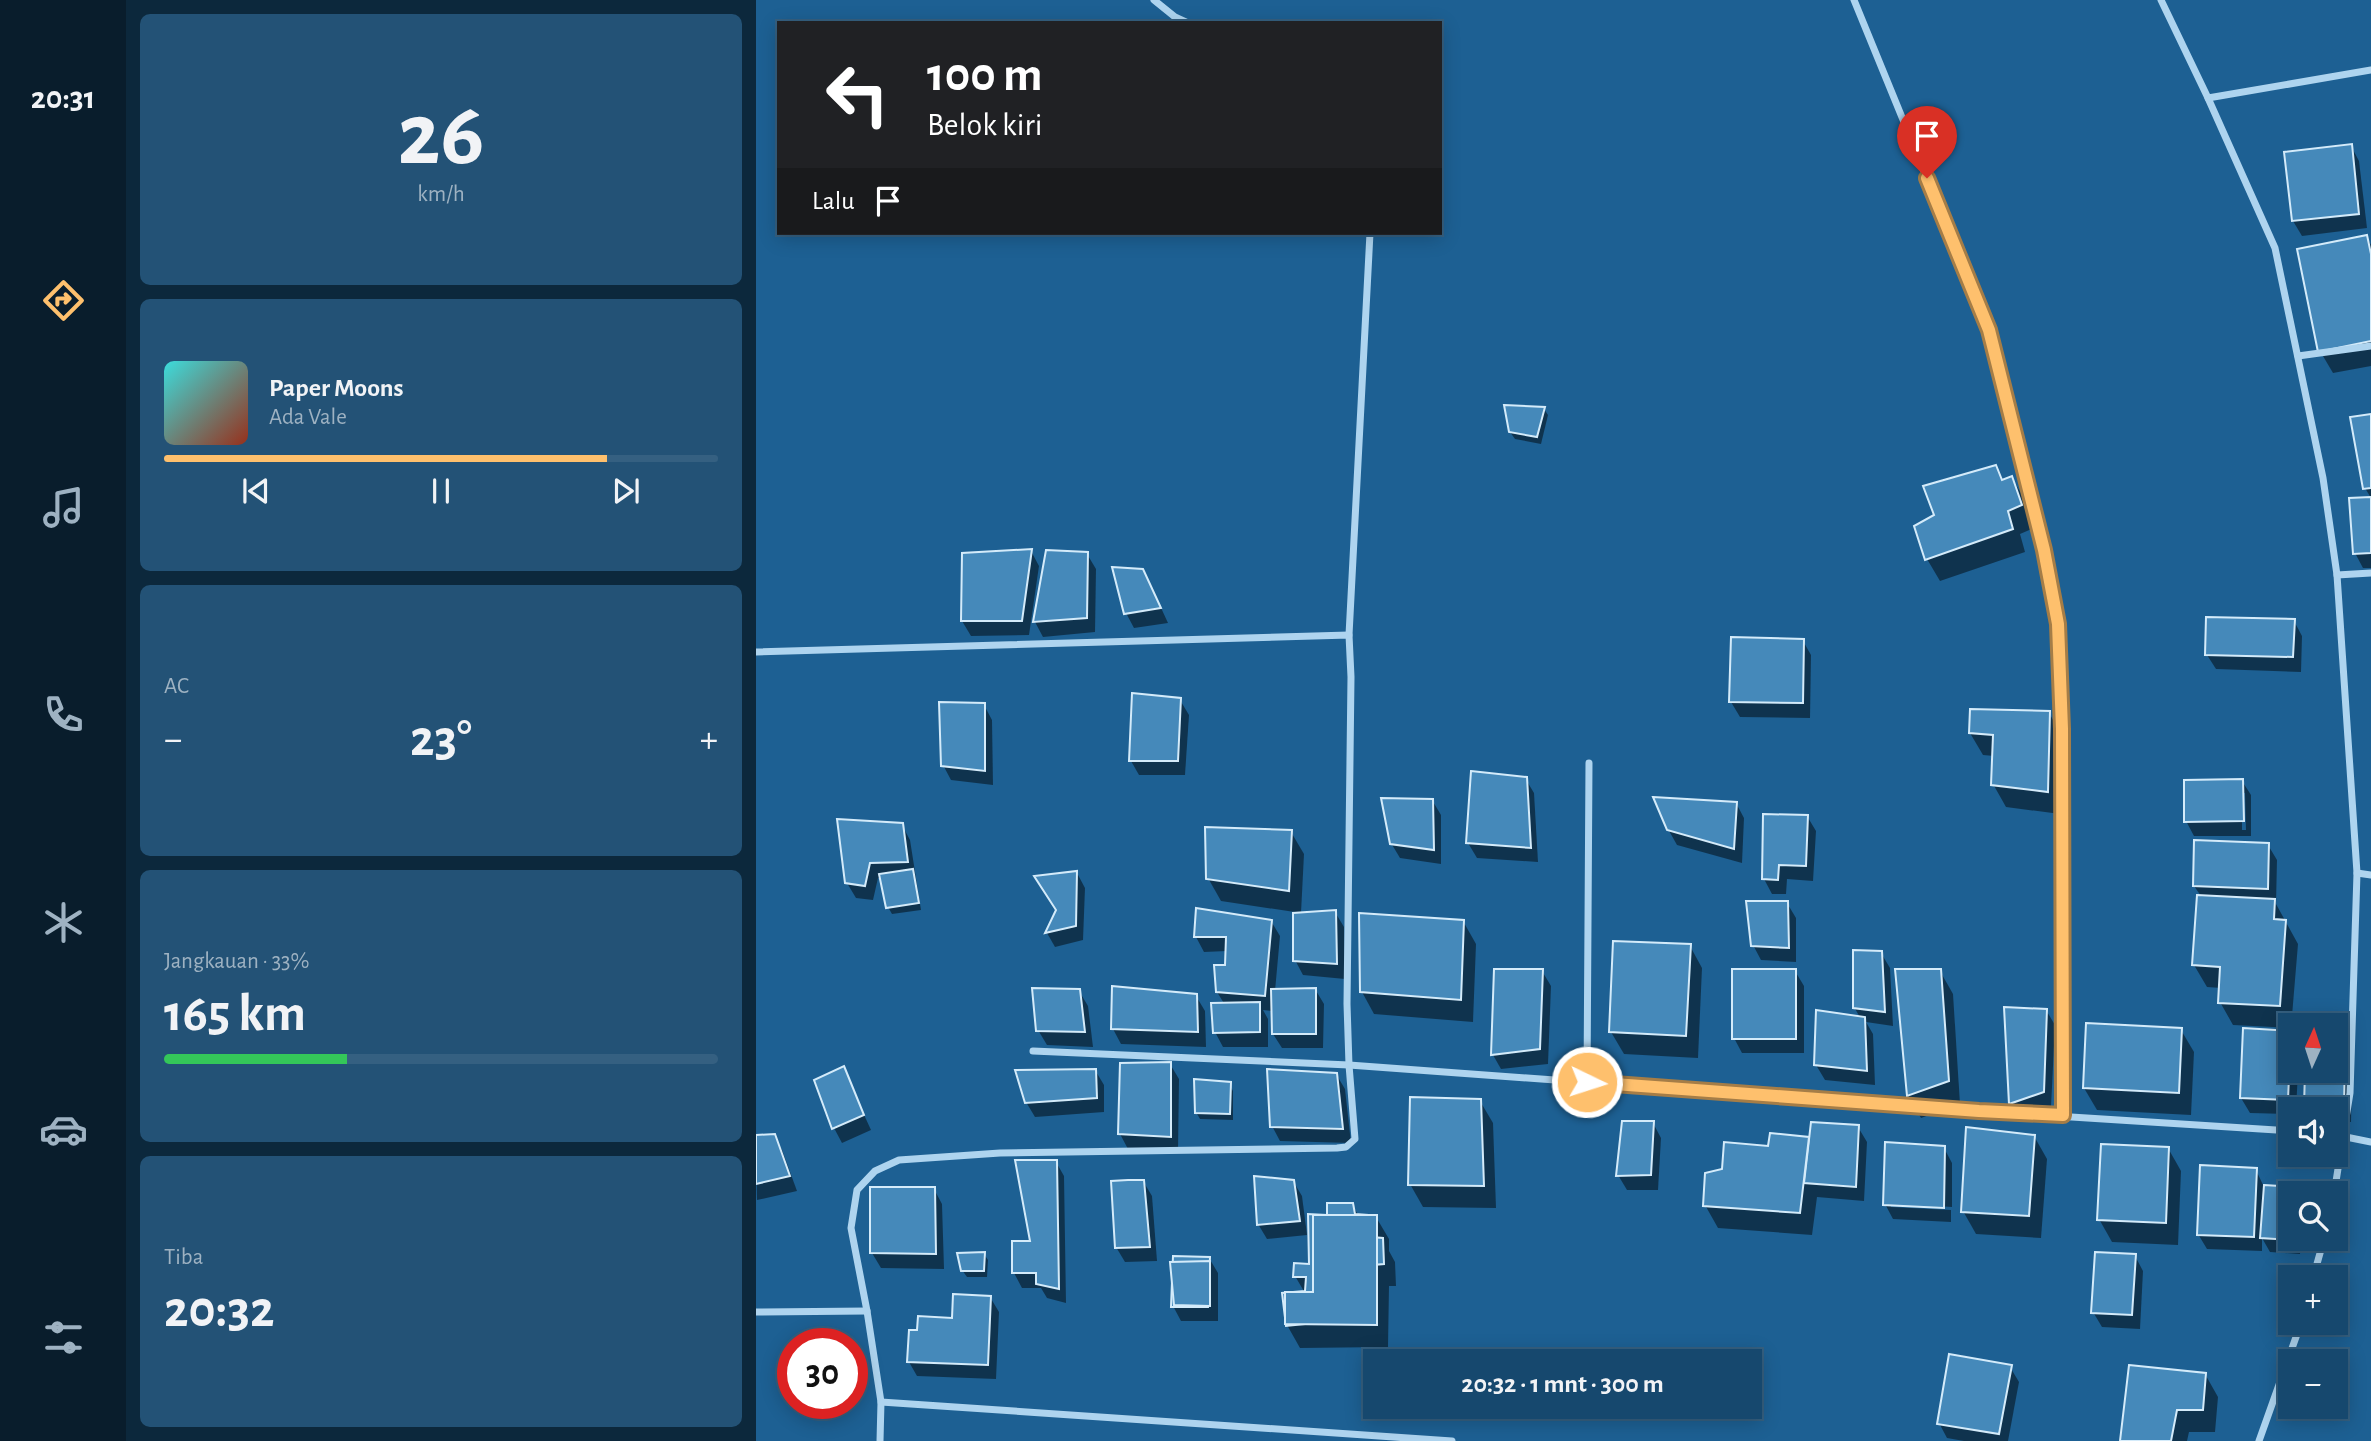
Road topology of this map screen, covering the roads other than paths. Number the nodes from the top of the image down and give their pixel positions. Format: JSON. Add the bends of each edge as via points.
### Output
{"nodes":[{"id":1,"x":1154,"y":0,"type":"edge"},
{"id":2,"x":1854,"y":0,"type":"edge"},
{"id":3,"x":2161,"y":0,"type":"edge"},
{"id":4,"x":1184,"y":21,"type":"edge"},
{"id":5,"x":2371,"y":70,"type":"edge"},
{"id":6,"x":2208,"y":98,"type":"junction"},
{"id":7,"x":1370,"y":235,"type":"edge"},
{"id":8,"x":2371,"y":346,"type":"edge"},
{"id":9,"x":2298,"y":356,"type":"junction"},
{"id":10,"x":2371,"y":573,"type":"edge"},
{"id":11,"x":2337,"y":575,"type":"junction"},
{"id":12,"x":1349,"y":635,"type":"junction"},
{"id":13,"x":756,"y":652,"type":"edge"},
{"id":14,"x":1589,"y":763,"type":"dead end"},
{"id":15,"x":2357,"y":873,"type":"junction"},
{"id":16,"x":2371,"y":874,"type":"edge"},
{"id":17,"x":1033,"y":1051,"type":"dead end"},
{"id":18,"x":1349,"y":1065,"type":"junction"},
{"id":19,"x":1587,"y":1082,"type":"junction"},
{"id":20,"x":2348,"y":1110,"type":"edge"},
{"id":21,"x":2063,"y":1115,"type":"junction"},
{"id":22,"x":2278,"y":1130,"type":"edge"},
{"id":23,"x":2348,"y":1137,"type":"edge"},
{"id":24,"x":2371,"y":1142,"type":"edge"},
{"id":25,"x":867,"y":1311,"type":"junction"},
{"id":26,"x":756,"y":1312,"type":"edge"},
{"id":27,"x":2297,"y":1335,"type":"edge"},
{"id":28,"x":881,"y":1402,"type":"junction"},
{"id":29,"x":880,"y":1441,"type":"edge"},
{"id":30,"x":1452,"y":1441,"type":"edge"},
{"id":31,"x":2259,"y":1441,"type":"edge"}],
"edges":[{"from":1,"to":4,"type":"street"},
{"from":2,"to":21,"type":"street","via":[[1989,330],[2053,590],[2062,729]]},
{"from":3,"to":6,"type":"street"},
{"from":5,"to":6,"type":"street"},
{"from":6,"to":9,"type":"street","via":[[2275,248]]},
{"from":7,"to":12,"type":"street"},
{"from":8,"to":9,"type":"street"},
{"from":9,"to":11,"type":"street"},
{"from":10,"to":11,"type":"street"},
{"from":11,"to":15,"type":"street"},
{"from":12,"to":13,"type":"street"},
{"from":12,"to":18,"type":"street"},
{"from":14,"to":19,"type":"street"},
{"from":15,"to":16,"type":"street"},
{"from":15,"to":20,"type":"street"},
{"from":17,"to":18,"type":"street"},
{"from":18,"to":19,"type":"street"},
{"from":18,"to":25,"type":"street","via":[[1355,1139],[1346,1147],[1000,1153],[899,1160],[875,1171],[857,1191],[851,1228]]},
{"from":19,"to":21,"type":"street"},
{"from":21,"to":22,"type":"street"},
{"from":23,"to":24,"type":"street"},
{"from":25,"to":26,"type":"street"},
{"from":25,"to":28,"type":"street"},
{"from":27,"to":31,"type":"street"},
{"from":28,"to":29,"type":"street"},
{"from":28,"to":30,"type":"street"}]}
